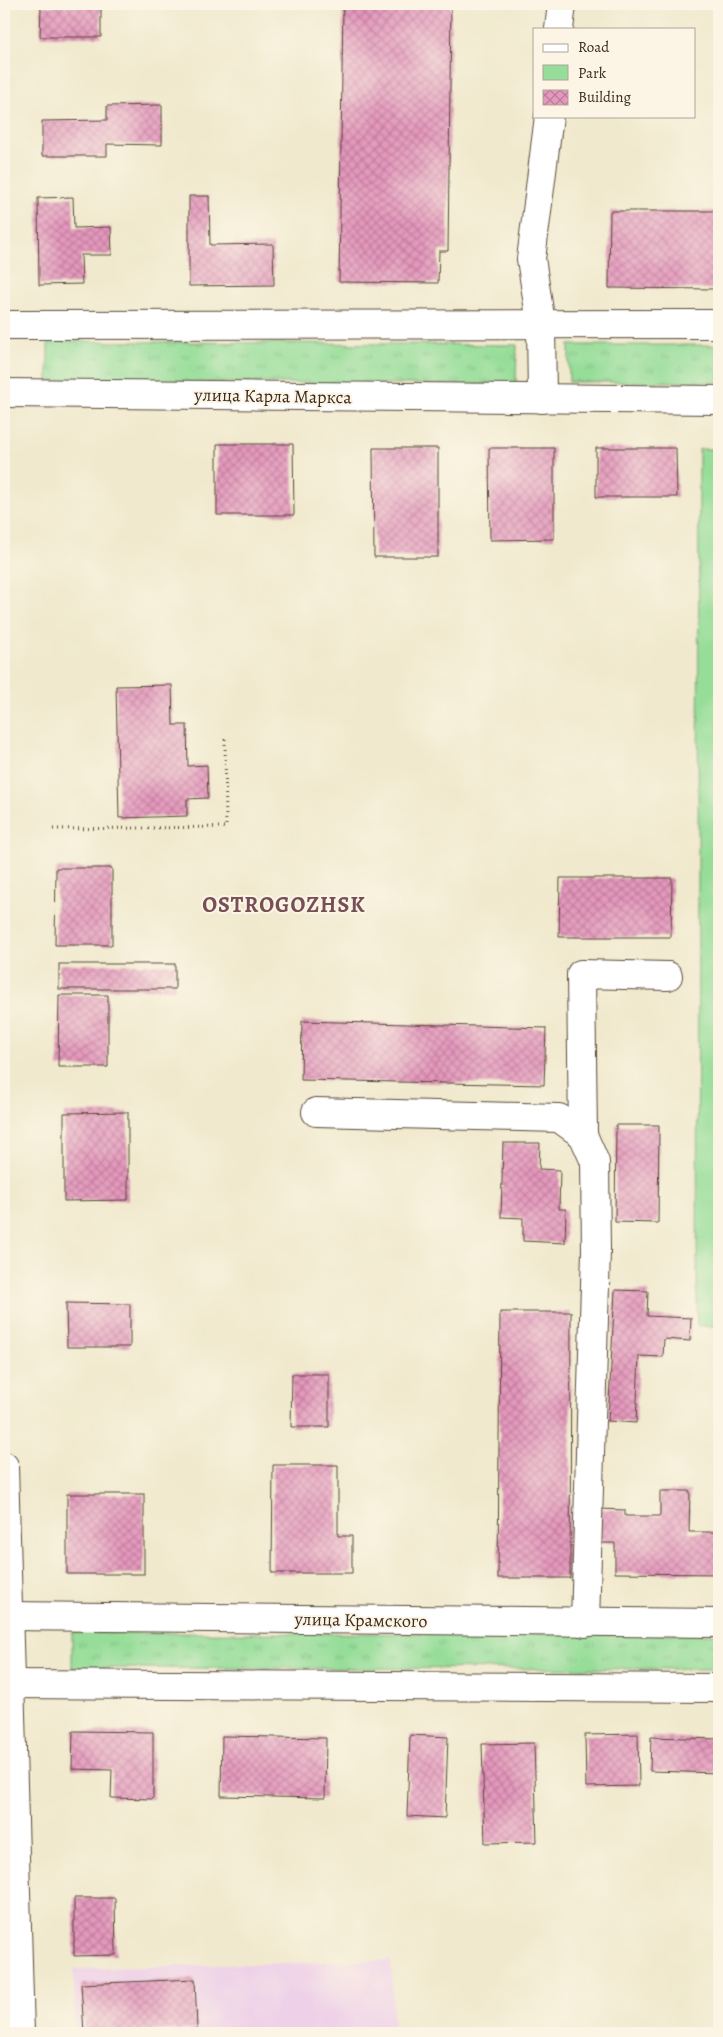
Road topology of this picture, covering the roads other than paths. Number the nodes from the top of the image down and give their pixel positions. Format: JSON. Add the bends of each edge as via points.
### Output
{"nodes":[{"id":1,"x":562,"y":4,"type":"edge"},
{"id":2,"x":559,"y":28,"type":"edge"},
{"id":3,"x":549,"y":118,"type":"edge"},
{"id":4,"x":541,"y":324,"type":"junction"},
{"id":5,"x":719,"y":324,"type":"edge"},
{"id":6,"x":4,"y":325,"type":"edge"},
{"id":7,"x":4,"y":393,"type":"edge"},
{"id":8,"x":542,"y":400,"type":"junction"},
{"id":9,"x":719,"y":400,"type":"edge"},
{"id":10,"x":668,"y":976,"type":"dead end"},
{"id":11,"x":316,"y":1112,"type":"dead end"},
{"id":12,"x":583,"y":1135,"type":"junction"},
{"id":13,"x":4,"y":1466,"type":"edge"},
{"id":14,"x":6,"y":1616,"type":"edge"},
{"id":15,"x":585,"y":1622,"type":"junction"},
{"id":16,"x":719,"y":1623,"type":"edge"},
{"id":17,"x":7,"y":1684,"type":"edge"},
{"id":18,"x":719,"y":1688,"type":"edge"},
{"id":19,"x":20,"y":2033,"type":"edge"}],
"edges":[{"from":1,"to":2,"type":"street"},
{"from":3,"to":4,"type":"street","via":[[531,259]]},
{"from":4,"to":5,"type":"street"},
{"from":4,"to":6,"type":"street"},
{"from":4,"to":8,"type":"street"},
{"from":7,"to":8,"type":"street","name":"улица Карла Маркса"},
{"from":8,"to":9,"type":"street","name":"улица Карла Маркса"},
{"from":10,"to":12,"type":"street","via":[[581,974]]},
{"from":11,"to":12,"type":"street","via":[[559,1118]]},
{"from":12,"to":15,"type":"street","via":[[595,1162],[596,1251]]},
{"from":13,"to":14,"type":"street"},
{"from":14,"to":15,"type":"street","name":"улица Крамского"},
{"from":14,"to":17,"type":"street"},
{"from":15,"to":16,"type":"street","name":"улица Крамского"},
{"from":17,"to":18,"type":"street"},
{"from":17,"to":19,"type":"street"}]}
